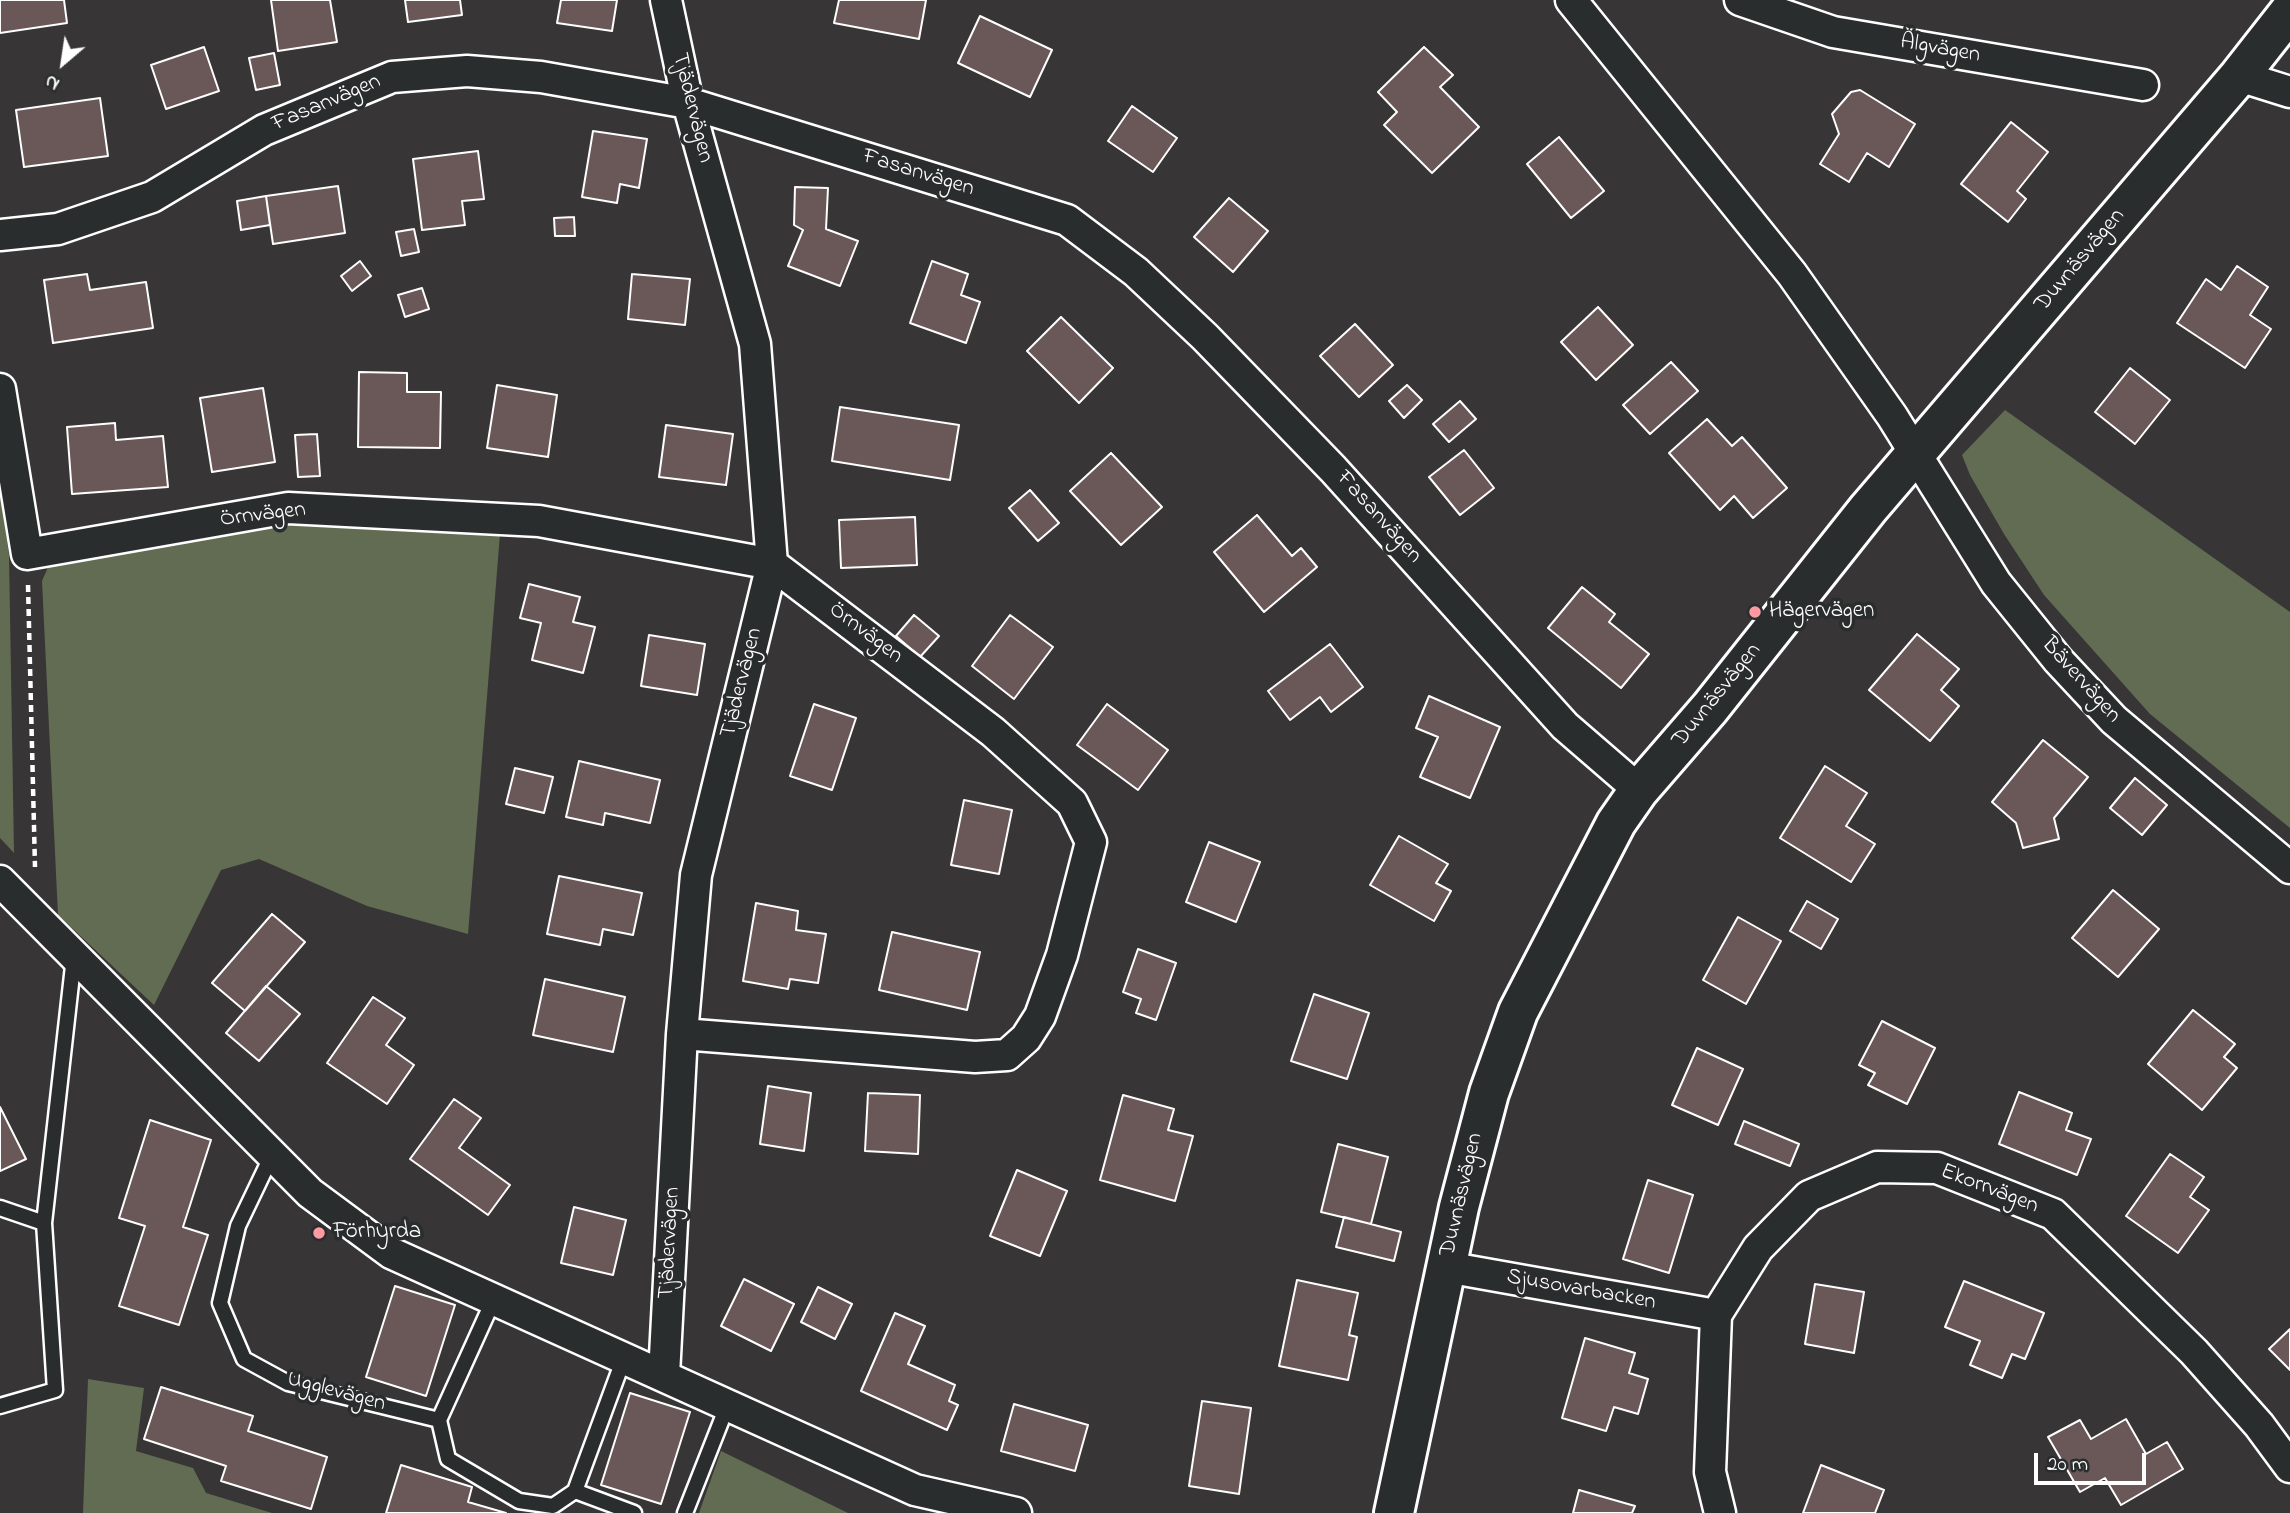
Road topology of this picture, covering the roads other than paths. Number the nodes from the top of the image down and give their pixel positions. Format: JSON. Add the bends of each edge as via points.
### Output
{"nodes":[{"id":1,"x":666,"y":0,"type":"edge"},
{"id":2,"x":1740,"y":0,"type":"edge"},
{"id":3,"x":1577,"y":3,"type":"edge"},
{"id":4,"x":2290,"y":11,"type":"edge"},
{"id":5,"x":2238,"y":76,"type":"junction"},
{"id":6,"x":2143,"y":85,"type":"dead end"},
{"id":7,"x":2290,"y":92,"type":"edge"},
{"id":8,"x":688,"y":103,"type":"junction"},
{"id":9,"x":0,"y":235,"type":"edge"},
{"id":10,"x":0,"y":389,"type":"edge"},
{"id":11,"x":1916,"y":454,"type":"junction"},
{"id":12,"x":772,"y":564,"type":"junction"},
{"id":13,"x":1639,"y":790,"type":"junction"},
{"id":14,"x":2290,"y":868,"type":"edge"},
{"id":15,"x":0,"y":881,"type":"edge"},
{"id":16,"x":74,"y":956,"type":"junction"},
{"id":17,"x":682,"y":1034,"type":"junction"},
{"id":18,"x":272,"y":1155,"type":"junction"},
{"id":19,"x":0,"y":1208,"type":"edge"},
{"id":20,"x":44,"y":1223,"type":"junction"},
{"id":21,"x":1446,"y":1267,"type":"junction"},
{"id":22,"x":493,"y":1301,"type":"junction"},
{"id":23,"x":1716,"y":1315,"type":"junction"},
{"id":24,"x":624,"y":1358,"type":"junction"},
{"id":25,"x":664,"y":1375,"type":"junction"},
{"id":26,"x":728,"y":1404,"type":"junction"},
{"id":27,"x":0,"y":1406,"type":"edge"},
{"id":28,"x":439,"y":1419,"type":"junction"},
{"id":29,"x":2290,"y":1467,"type":"edge"},
{"id":30,"x":575,"y":1491,"type":"junction"},
{"id":31,"x":634,"y":1513,"type":"edge"},
{"id":32,"x":685,"y":1513,"type":"edge"},
{"id":33,"x":1016,"y":1513,"type":"edge"},
{"id":34,"x":1394,"y":1513,"type":"edge"},
{"id":35,"x":1720,"y":1513,"type":"edge"}],
"edges":[{"from":1,"to":8,"type":"street","name":"Tjädervägen"},
{"from":2,"to":6,"type":"street","name":"Älgvägen","via":[[1833,32]]},
{"from":3,"to":11,"type":"street","via":[[1793,274]]},
{"from":4,"to":5,"type":"street","name":"Duvnäsvägen"},
{"from":5,"to":7,"type":"street"},
{"from":5,"to":11,"type":"street","name":"Duvnäsvägen"},
{"from":8,"to":9,"type":"street","name":"Fasanvägen","via":[[541,77],[467,71],[392,77],[264,130],[152,197],[58,229]]},
{"from":8,"to":12,"type":"street","name":"Tjädervägen","via":[[755,344]]},
{"from":8,"to":13,"type":"street","name":"Fasanvägen","via":[[1067,220],[1136,272],[1205,337],[1333,469],[1565,726]]},
{"from":10,"to":12,"type":"street","name":"Örnvägen","via":[[27,555],[288,508],[539,522]]},
{"from":11,"to":13,"type":"street","name":"Duvnäsvägen"},
{"from":11,"to":14,"type":"street","name":"Bävervägen","via":[[1996,583],[2058,660],[2114,720]]},
{"from":12,"to":17,"type":"street","name":"Tjädervägen","via":[[696,875]]},
{"from":12,"to":17,"type":"street","name":"Örnvägen","via":[[993,732],[1072,803],[1091,842],[1062,956],[1041,1016],[1007,1055]]},
{"from":13,"to":21,"type":"street","name":"Duvnäsvägen","via":[[1616,823],[1518,1012],[1473,1148]]},
{"from":15,"to":16,"type":"street"},
{"from":16,"to":18,"type":"street"},
{"from":16,"to":20,"type":"lane"},
{"from":17,"to":25,"type":"street","name":"Tjädervägen"},
{"from":18,"to":22,"type":"street","via":[[310,1193],[390,1252]]},
{"from":18,"to":28,"type":"lane","name":"Ugglevägen","via":[[238,1226],[220,1303],[244,1359],[288,1383]]},
{"from":19,"to":20,"type":"lane"},
{"from":20,"to":27,"type":"lane","via":[[55,1390]]},
{"from":21,"to":23,"type":"street","name":"Sjusovarbacken"},
{"from":21,"to":34,"type":"street","name":"Duvnäsvägen"},
{"from":22,"to":24,"type":"street"},
{"from":22,"to":28,"type":"lane"},
{"from":23,"to":29,"type":"street","name":"Ekorrvägen","via":[[1758,1248],[1809,1196],[1877,1167],[1937,1168],[2053,1214],[2194,1352]]},
{"from":23,"to":35,"type":"street","name":"Ekorrvägen","via":[[1710,1472]]},
{"from":24,"to":25,"type":"street"},
{"from":24,"to":30,"type":"lane"},
{"from":25,"to":26,"type":"street"},
{"from":26,"to":32,"type":"lane"},
{"from":26,"to":33,"type":"street","via":[[915,1490]]},
{"from":28,"to":30,"type":"lane","via":[[448,1459],[519,1501],[553,1506]]},
{"from":30,"to":31,"type":"lane"}]}
